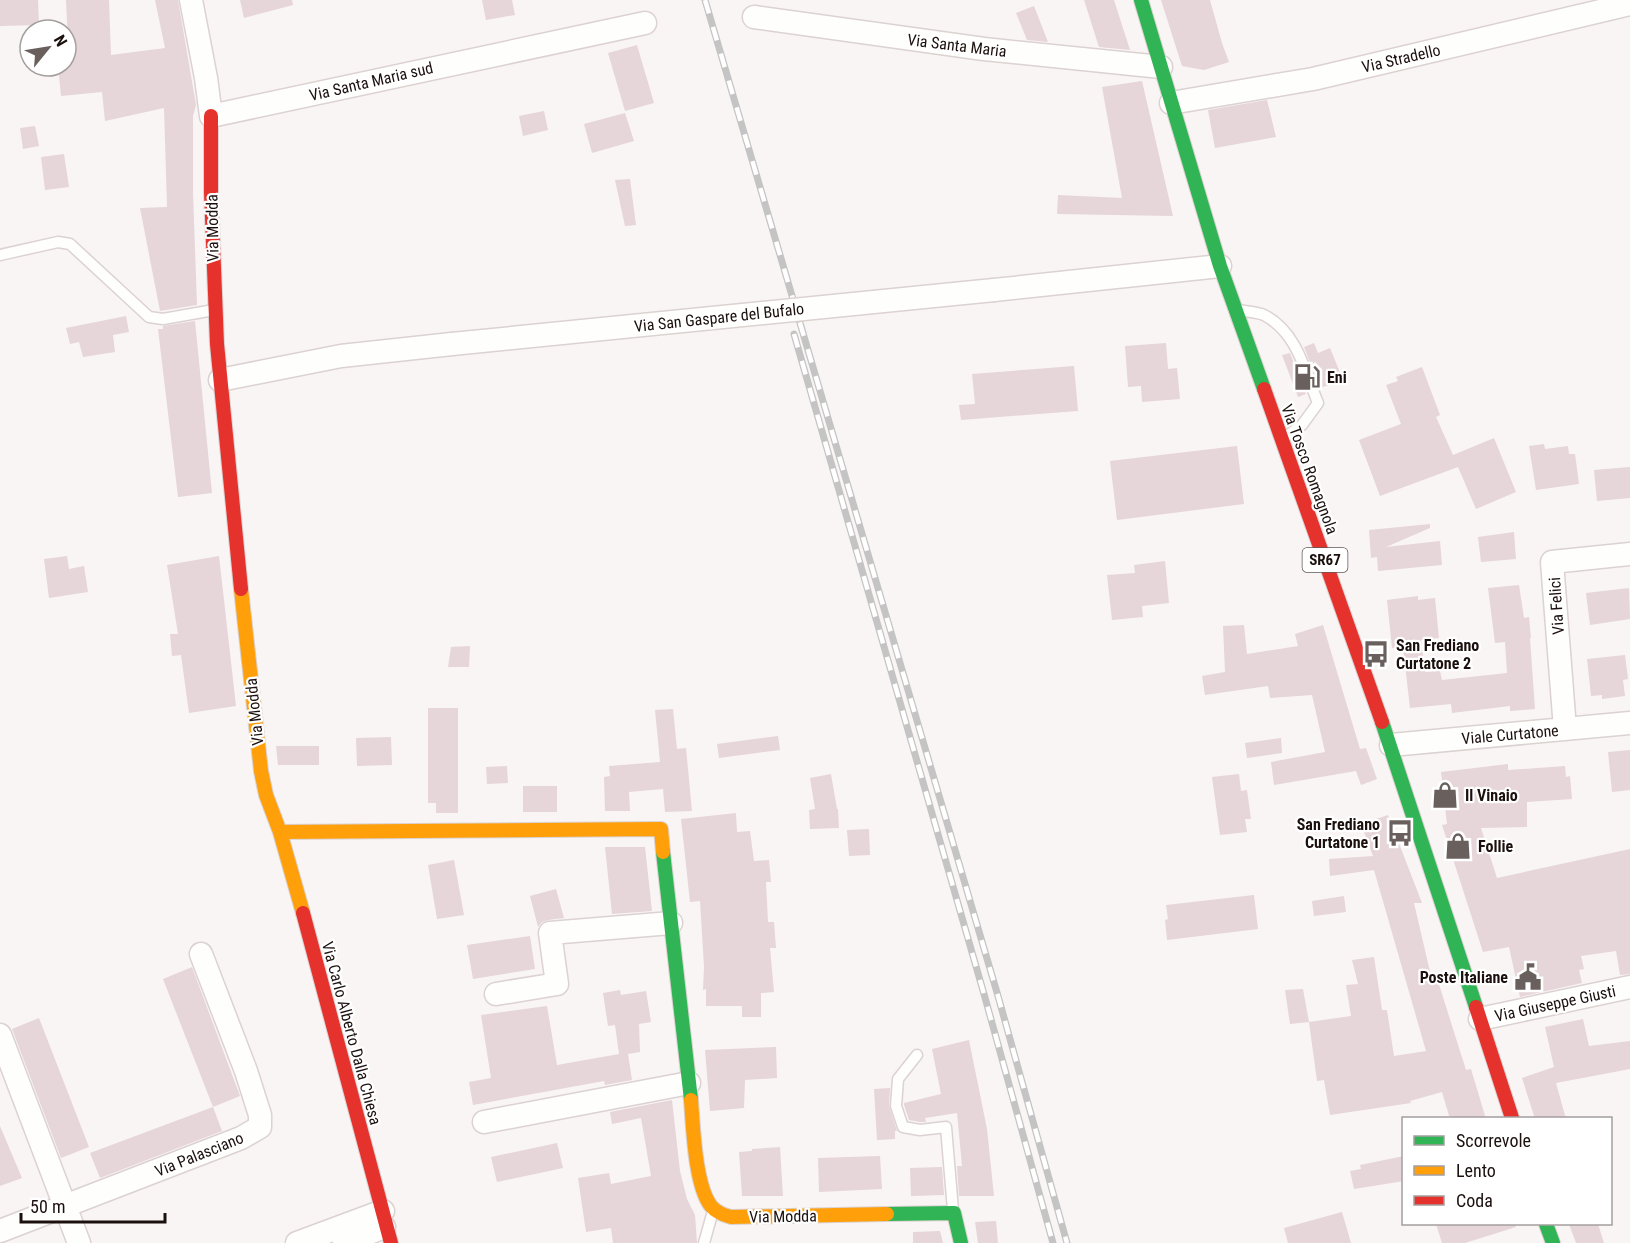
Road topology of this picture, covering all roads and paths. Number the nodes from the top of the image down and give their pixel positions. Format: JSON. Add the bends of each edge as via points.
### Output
{"nodes":[{"id":1,"x":191,"y":0,"type":"edge"},
{"id":2,"x":1142,"y":0,"type":"edge"},
{"id":3,"x":1630,"y":4,"type":"edge"},
{"id":4,"x":754,"y":17,"type":"dead end"},
{"id":5,"x":645,"y":23,"type":"dead end"},
{"id":6,"x":1161,"y":67,"type":"junction"},
{"id":7,"x":1171,"y":103,"type":"junction"},
{"id":8,"x":211,"y":116,"type":"junction"},
{"id":9,"x":0,"y":255,"type":"edge"},
{"id":10,"x":1220,"y":266,"type":"junction"},
{"id":11,"x":1235,"y":309,"type":"junction"},
{"id":12,"x":214,"y":310,"type":"junction"},
{"id":13,"x":219,"y":380,"type":"junction"},
{"id":14,"x":1282,"y":440,"type":"junction"},
{"id":15,"x":1630,"y":554,"type":"edge"},
{"id":16,"x":1630,"y":723,"type":"edge"},
{"id":17,"x":1565,"y":729,"type":"junction"},
{"id":18,"x":1391,"y":745,"type":"junction"},
{"id":19,"x":280,"y":832,"type":"junction"},
{"id":20,"x":671,"y":923,"type":"junction"},
{"id":21,"x":201,"y":954,"type":"dead end"},
{"id":22,"x":1630,"y":987,"type":"edge"},
{"id":23,"x":496,"y":994,"type":"dead end"},
{"id":24,"x":1480,"y":1020,"type":"junction"},
{"id":25,"x":0,"y":1035,"type":"edge"},
{"id":26,"x":917,"y":1055,"type":"dead end"},
{"id":27,"x":689,"y":1083,"type":"junction"},
{"id":28,"x":1511,"y":1117,"type":"edge"},
{"id":29,"x":484,"y":1122,"type":"dead end"},
{"id":30,"x":65,"y":1206,"type":"junction"},
{"id":31,"x":713,"y":1211,"type":"junction"},
{"id":32,"x":954,"y":1213,"type":"junction"},
{"id":33,"x":1546,"y":1225,"type":"edge"},
{"id":34,"x":387,"y":1227,"type":"edge"},
{"id":35,"x":0,"y":1232,"type":"edge"},
{"id":36,"x":80,"y":1243,"type":"edge"},
{"id":37,"x":297,"y":1243,"type":"edge"},
{"id":38,"x":344,"y":1243,"type":"edge"},
{"id":39,"x":704,"y":1243,"type":"edge"},
{"id":40,"x":961,"y":1243,"type":"edge"},
{"id":41,"x":1553,"y":1243,"type":"edge"}],
"edges":[{"from":1,"to":8,"type":"street"},
{"from":2,"to":6,"type":"street","name":"Via Tosco Romagnola","number":"SR67"},
{"from":3,"to":7,"type":"street","name":"Via Stradello","via":[[1313,79]]},
{"from":4,"to":6,"type":"street","name":"Via Santa Maria","via":[[984,49]]},
{"from":5,"to":8,"type":"street","name":"Via Santa Maria sud"},
{"from":6,"to":7,"type":"street","name":"Via Tosco Romagnola","number":"SR67"},
{"from":7,"to":10,"type":"street","name":"Via Tosco Romagnola","number":"SR67"},
{"from":8,"to":12,"type":"street","name":"Via Modda"},
{"from":9,"to":12,"type":"lane","via":[[58,242],[70,244],[149,317],[163,319]]},
{"from":10,"to":11,"type":"street","name":"Via Tosco Romagnola","number":"SR67"},
{"from":10,"to":13,"type":"street","name":"Via San Gaspare del Bufalo","bridge":true,"via":[[341,356]]},
{"from":11,"to":14,"type":"street","name":"Via Tosco Romagnola","number":"SR67"},
{"from":11,"to":14,"type":"lane","via":[[1262,314],[1293,341],[1318,403],[1302,425]]},
{"from":12,"to":13,"type":"street","name":"Via Modda"},
{"from":13,"to":19,"type":"street","name":"Via Modda","via":[[257,745],[266,795]]},
{"from":14,"to":18,"type":"street","name":"Via Tosco Romagnola","number":"SR67"},
{"from":15,"to":17,"type":"street","name":"Via Felici","via":[[1552,562]]},
{"from":16,"to":17,"type":"street","name":"Viale Curtatone"},
{"from":17,"to":18,"type":"street","name":"Viale Curtatone"},
{"from":18,"to":24,"type":"street","name":"Via Tosco Romagnola","number":"SR67"},
{"from":19,"to":20,"type":"street","via":[[661,829]]},
{"from":19,"to":34,"type":"street","name":"Via Carlo Alberto Dalla Chiesa"},
{"from":20,"to":23,"type":"street","via":[[550,933],[557,984]]},
{"from":20,"to":27,"type":"street"},
{"from":21,"to":30,"type":"street","name":"Via Palasciano","via":[[246,1071],[260,1114],[260,1127],[241,1138]]},
{"from":22,"to":24,"type":"street","name":"Via Giuseppe Giusti"},
{"from":24,"to":28,"type":"street","name":"Via Tosco Romagnola","number":"SR67"},
{"from":25,"to":30,"type":"street"},
{"from":26,"to":32,"type":"lane","via":[[898,1079],[896,1106],[903,1127],[946,1127]]},
{"from":27,"to":29,"type":"street"},
{"from":27,"to":31,"type":"street","via":[[699,1169]]},
{"from":30,"to":35,"type":"street","name":"Via Palasciano"},
{"from":30,"to":36,"type":"street"},
{"from":31,"to":32,"type":"street","name":"Via Modda","via":[[730,1217]]},
{"from":31,"to":39,"type":"lane"},
{"from":32,"to":40,"type":"street"},
{"from":33,"to":41,"type":"street"},
{"from":34,"to":37,"type":"street"},
{"from":34,"to":38,"type":"street"}]}
